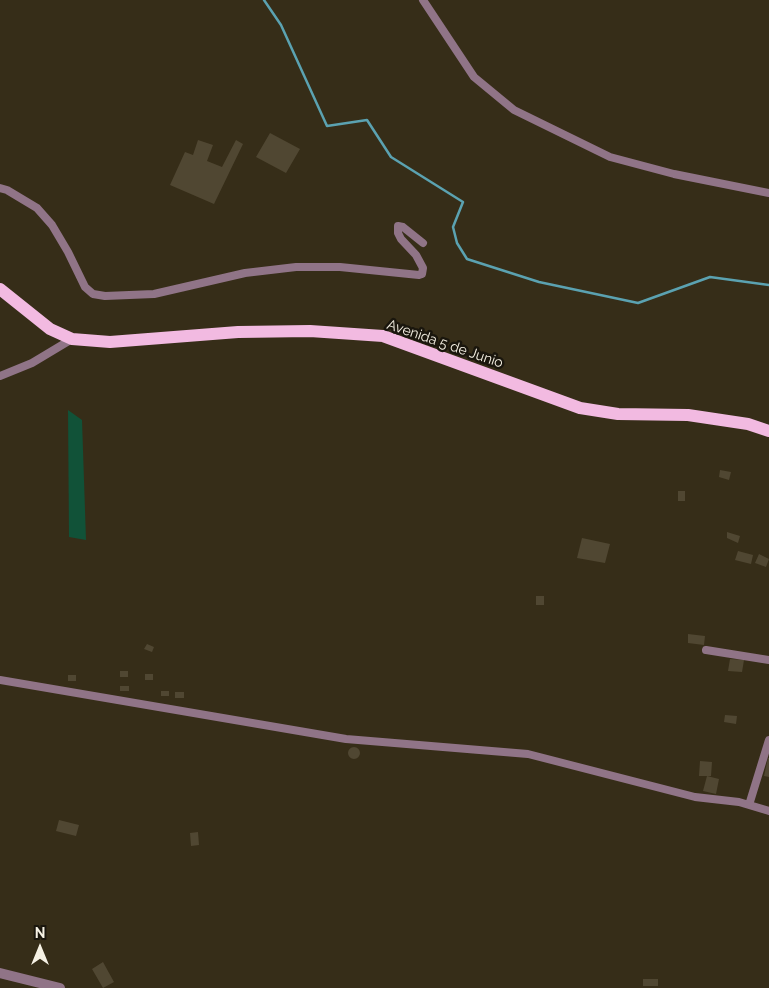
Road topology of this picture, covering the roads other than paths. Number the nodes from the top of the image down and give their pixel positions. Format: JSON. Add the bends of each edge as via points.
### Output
{"nodes":[{"id":1,"x":423,"y":0,"type":"edge"},
{"id":2,"x":0,"y":188,"type":"edge"},
{"id":3,"x":769,"y":193,"type":"edge"},
{"id":4,"x":423,"y":243,"type":"dead end"},
{"id":5,"x":0,"y":289,"type":"edge"},
{"id":6,"x":72,"y":339,"type":"junction"},
{"id":7,"x":0,"y":376,"type":"edge"},
{"id":8,"x":769,"y":431,"type":"edge"},
{"id":9,"x":706,"y":650,"type":"dead end"},
{"id":10,"x":769,"y":660,"type":"edge"},
{"id":11,"x":0,"y":680,"type":"edge"},
{"id":12,"x":769,"y":740,"type":"edge"},
{"id":13,"x":749,"y":805,"type":"junction"},
{"id":14,"x":769,"y":811,"type":"edge"},
{"id":15,"x":0,"y":973,"type":"edge"},
{"id":16,"x":60,"y":988,"type":"edge"}],
"edges":[{"from":1,"to":3,"type":"street","via":[[474,77],[514,110],[610,157]]},
{"from":2,"to":4,"type":"street","via":[[38,208],[52,225],[85,287],[93,294],[105,296],[154,294],[245,274],[296,267],[340,267],[419,275],[423,268],[401,239],[398,226]]},
{"from":5,"to":6,"type":"main road","name":"Avenida 5 de Junio","via":[[50,328]]},
{"from":6,"to":7,"type":"street","via":[[32,363]]},
{"from":6,"to":8,"type":"main road","name":"Avenida 5 de Junio","via":[[110,342],[238,332],[310,331],[383,336],[580,408],[618,414],[688,415],[748,424]]},
{"from":9,"to":10,"type":"street"},
{"from":11,"to":13,"type":"street","via":[[346,739],[528,754],[695,797]]},
{"from":12,"to":13,"type":"street"},
{"from":13,"to":14,"type":"street"},
{"from":15,"to":16,"type":"street"}]}
